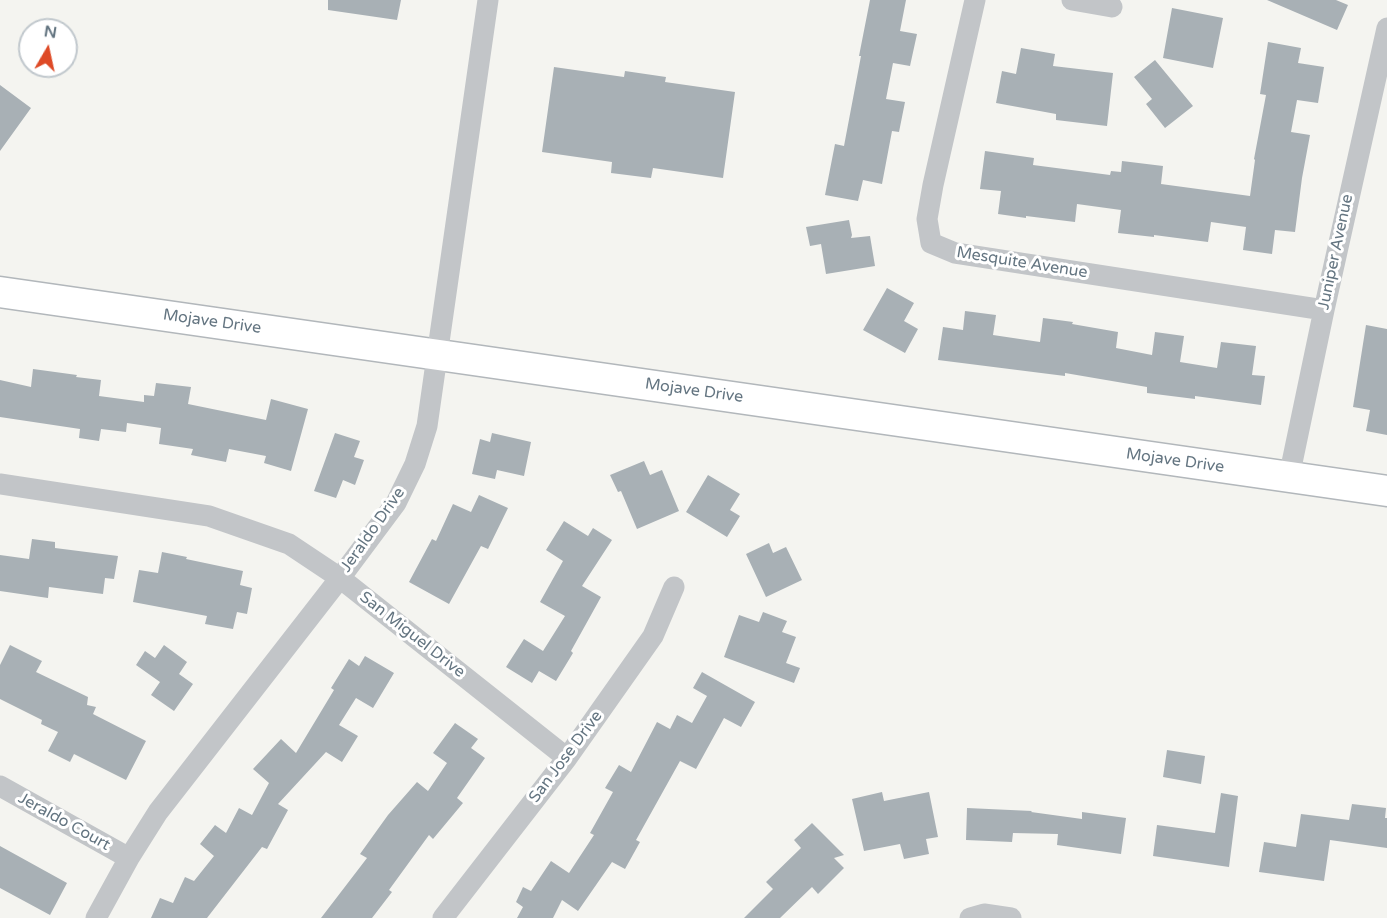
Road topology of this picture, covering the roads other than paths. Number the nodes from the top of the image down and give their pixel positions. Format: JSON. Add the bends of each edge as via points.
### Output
{"nodes":[{"id":1,"x":488,"y":0,"type":"edge"},
{"id":2,"x":975,"y":0,"type":"edge"},
{"id":3,"x":1072,"y":0,"type":"edge"},
{"id":4,"x":1112,"y":7,"type":"dead end"},
{"id":5,"x":1387,"y":28,"type":"edge"},
{"id":6,"x":0,"y":292,"type":"edge"},
{"id":7,"x":1324,"y":310,"type":"junction"},
{"id":8,"x":438,"y":354,"type":"junction"},
{"id":9,"x":1289,"y":477,"type":"junction"},
{"id":10,"x":0,"y":484,"type":"edge"},
{"id":11,"x":1387,"y":491,"type":"edge"},
{"id":12,"x":340,"y":578,"type":"junction"},
{"id":13,"x":674,"y":587,"type":"dead end"},
{"id":14,"x":567,"y":758,"type":"junction"},
{"id":15,"x":0,"y":786,"type":"edge"},
{"id":16,"x":129,"y":858,"type":"junction"},
{"id":17,"x":96,"y":918,"type":"edge"},
{"id":18,"x":443,"y":918,"type":"edge"},
{"id":19,"x":970,"y":918,"type":"edge"},
{"id":20,"x":1011,"y":918,"type":"edge"}],
"edges":[{"from":1,"to":8,"type":"street","name":"Jeraldo Drive"},
{"from":2,"to":7,"type":"street","name":"Mesquite Avenue","via":[[933,185],[927,219],[931,243],[955,253],[990,259]]},
{"from":3,"to":4,"type":"street"},
{"from":5,"to":7,"type":"street","name":"Juniper Avenue"},
{"from":6,"to":8,"type":"main road","name":"Mojave Drive"},
{"from":7,"to":9,"type":"street","name":"Juniper Avenue"},
{"from":8,"to":9,"type":"main road","name":"Mojave Drive"},
{"from":8,"to":12,"type":"street","name":"Jeraldo Drive","via":[[427,426],[415,464],[396,503]]},
{"from":9,"to":11,"type":"main road","name":"Mojave Drive"},
{"from":10,"to":12,"type":"street","name":"San Miguel Drive","via":[[209,516],[289,544]]},
{"from":12,"to":14,"type":"street","name":"San Miguel Drive"},
{"from":12,"to":16,"type":"street","name":"Jeraldo Drive","via":[[158,812]]},
{"from":13,"to":14,"type":"street","name":"San Jose Drive","via":[[653,636]]},
{"from":14,"to":18,"type":"street","name":"San Jose Drive"},
{"from":15,"to":16,"type":"street","name":"Jeraldo Court"},
{"from":16,"to":17,"type":"street","name":"Jeraldo Drive"},
{"from":19,"to":20,"type":"street","via":[[984,914]]}]}
